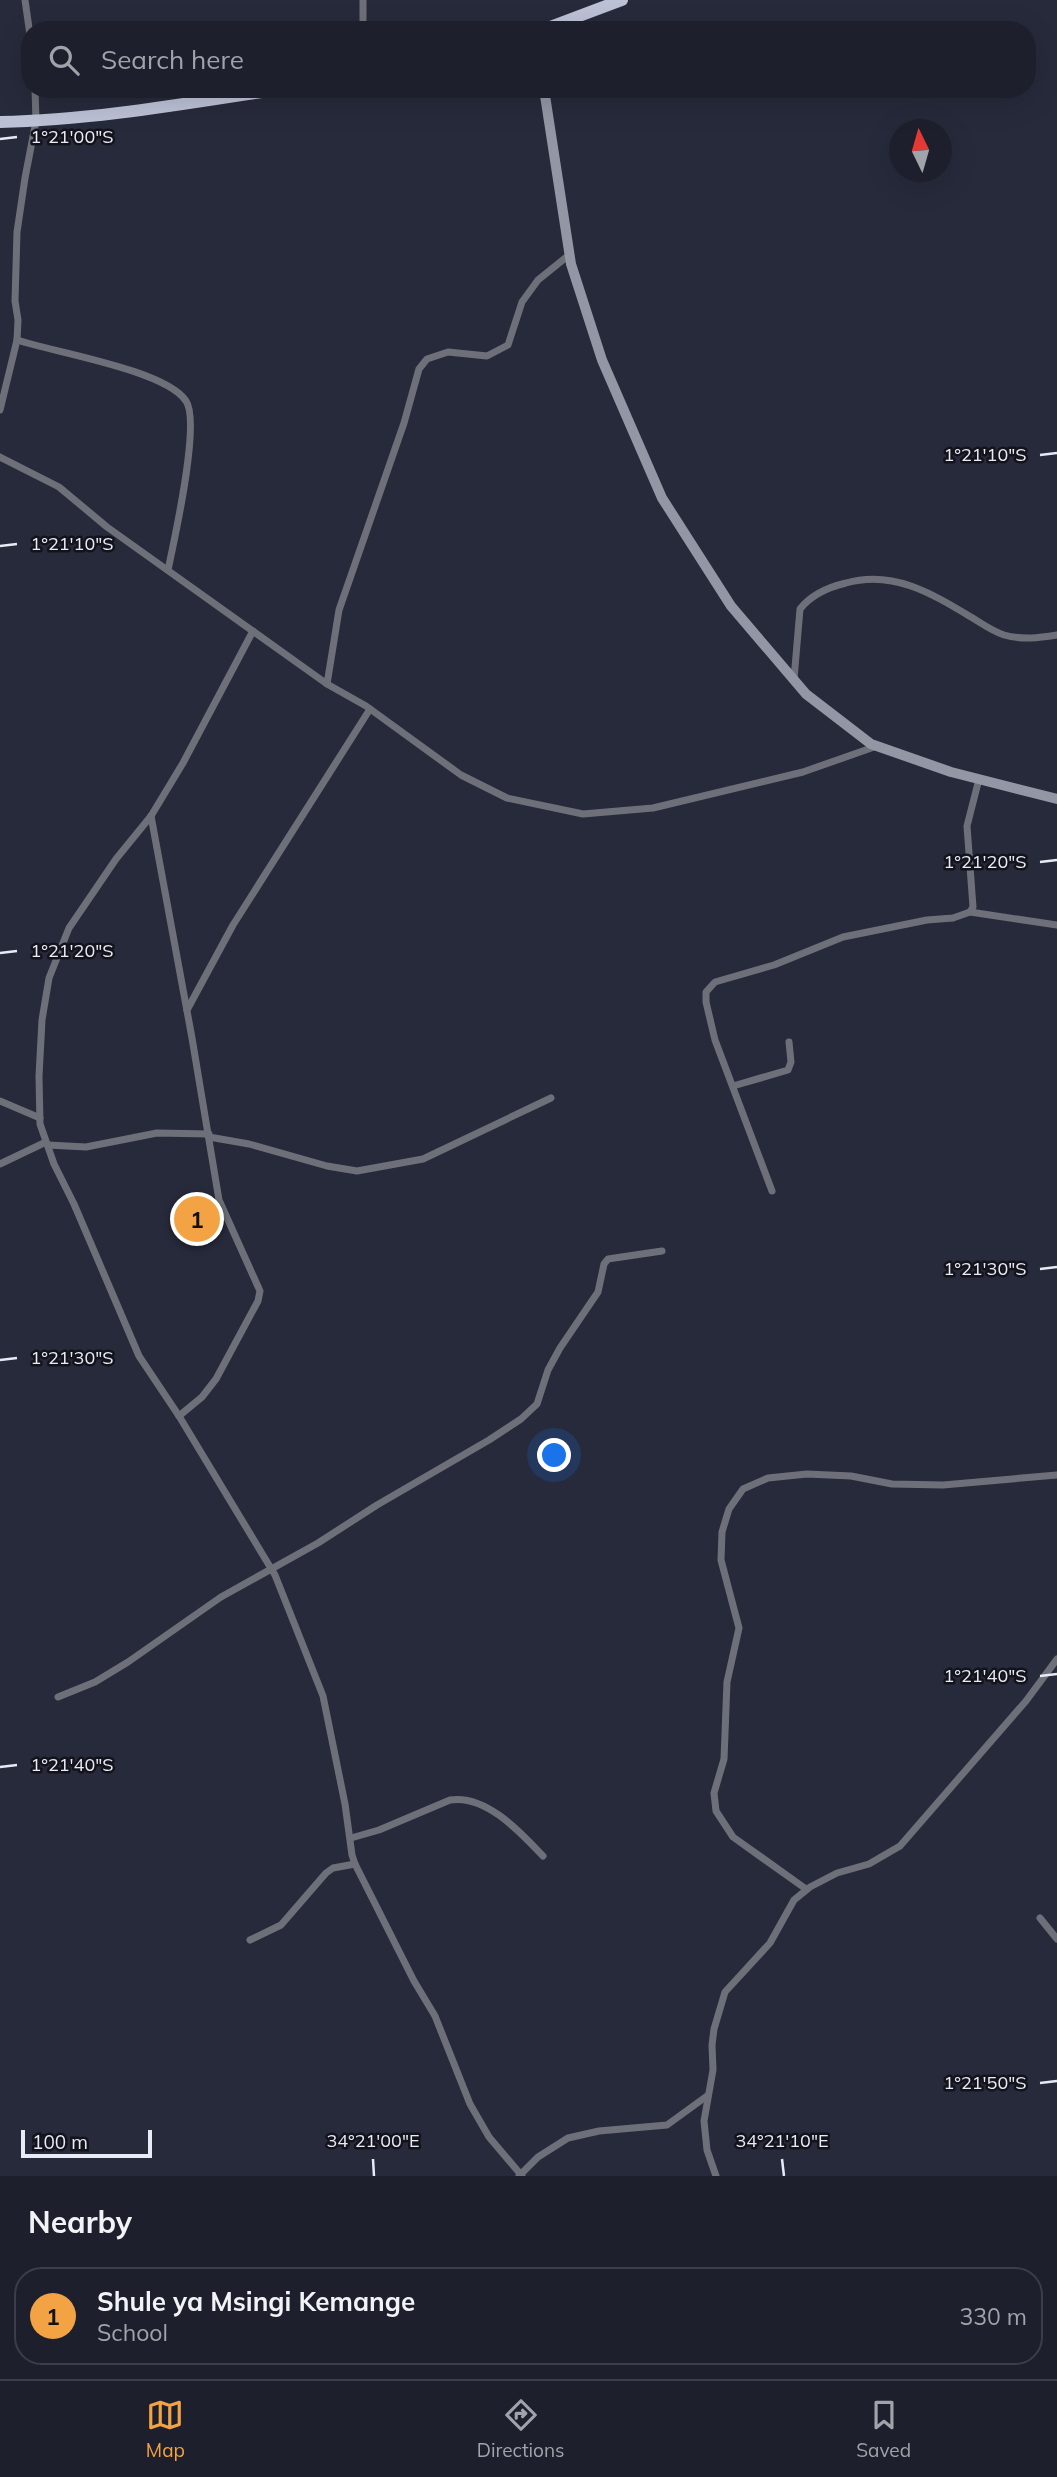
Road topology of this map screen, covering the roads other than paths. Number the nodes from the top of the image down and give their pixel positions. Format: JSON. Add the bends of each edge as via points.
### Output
{"nodes":[{"id":1,"x":25,"y":0,"type":"edge"},
{"id":2,"x":363,"y":0,"type":"edge"},
{"id":3,"x":622,"y":0,"type":"edge"},
{"id":4,"x":596,"y":5,"type":"edge"},
{"id":5,"x":28,"y":21,"type":"edge"},
{"id":6,"x":363,"y":21,"type":"edge"},
{"id":7,"x":561,"y":21,"type":"edge"},
{"id":8,"x":35,"y":98,"type":"edge"},
{"id":9,"x":220,"y":98,"type":"edge"},
{"id":10,"x":545,"y":98,"type":"edge"},
{"id":11,"x":36,"y":121,"type":"junction"},
{"id":12,"x":0,"y":122,"type":"edge"},
{"id":13,"x":569,"y":256,"type":"junction"},
{"id":14,"x":17,"y":340,"type":"junction"},
{"id":15,"x":0,"y":410,"type":"edge"},
{"id":16,"x":0,"y":457,"type":"edge"},
{"id":17,"x":168,"y":570,"type":"junction"},
{"id":18,"x":253,"y":631,"type":"junction"},
{"id":19,"x":1057,"y":635,"type":"edge"},
{"id":20,"x":794,"y":679,"type":"junction"},
{"id":21,"x":327,"y":684,"type":"junction"},
{"id":22,"x":370,"y":709,"type":"junction"},
{"id":23,"x":877,"y":746,"type":"junction"},
{"id":24,"x":979,"y":779,"type":"junction"},
{"id":25,"x":1057,"y":800,"type":"edge"},
{"id":26,"x":151,"y":816,"type":"junction"},
{"id":27,"x":970,"y":912,"type":"junction"},
{"id":28,"x":1057,"y":925,"type":"edge"},
{"id":29,"x":187,"y":1011,"type":"junction"},
{"id":30,"x":789,"y":1042,"type":"dead end"},
{"id":31,"x":733,"y":1086,"type":"junction"},
{"id":32,"x":551,"y":1098,"type":"dead end"},
{"id":33,"x":0,"y":1101,"type":"edge"},
{"id":34,"x":40,"y":1118,"type":"junction"},
{"id":35,"x":209,"y":1135,"type":"junction"},
{"id":36,"x":47,"y":1143,"type":"junction"},
{"id":37,"x":0,"y":1164,"type":"edge"},
{"id":38,"x":772,"y":1191,"type":"dead end"},
{"id":39,"x":662,"y":1251,"type":"dead end"},
{"id":40,"x":179,"y":1416,"type":"junction"},
{"id":41,"x":1057,"y":1475,"type":"edge"},
{"id":42,"x":271,"y":1569,"type":"junction"},
{"id":43,"x":1057,"y":1660,"type":"edge"},
{"id":44,"x":58,"y":1697,"type":"dead end"},
{"id":45,"x":351,"y":1839,"type":"junction"},
{"id":46,"x":543,"y":1856,"type":"dead end"},
{"id":47,"x":355,"y":1864,"type":"junction"},
{"id":48,"x":806,"y":1889,"type":"junction"},
{"id":49,"x":1040,"y":1918,"type":"dead end"},
{"id":50,"x":1057,"y":1939,"type":"edge"},
{"id":51,"x":250,"y":1940,"type":"dead end"},
{"id":52,"x":708,"y":2096,"type":"junction"},
{"id":53,"x":520,"y":2175,"type":"edge"},
{"id":54,"x":716,"y":2176,"type":"edge"}],
"edges":[{"from":1,"to":5,"type":"street"},
{"from":2,"to":6,"type":"street"},
{"from":3,"to":4,"type":"highway"},
{"from":4,"to":7,"type":"highway"},
{"from":8,"to":11,"type":"street"},
{"from":9,"to":11,"type":"highway"},
{"from":10,"to":13,"type":"main road"},
{"from":11,"to":12,"type":"highway"},
{"from":11,"to":14,"type":"street","via":[[17,232]]},
{"from":13,"to":20,"type":"main road","via":[[602,360],[662,498],[731,606]]},
{"from":13,"to":21,"type":"street","via":[[538,280],[522,302],[508,345],[487,356],[448,352],[427,359],[419,369],[338,610]]},
{"from":14,"to":15,"type":"street"},
{"from":14,"to":17,"type":"street","via":[[158,380],[187,401],[190,440]]},
{"from":16,"to":17,"type":"street","via":[[59,487]]},
{"from":17,"to":18,"type":"street"},
{"from":18,"to":21,"type":"street"},
{"from":18,"to":26,"type":"street"},
{"from":19,"to":20,"type":"street","via":[[1031,639],[1003,635],[940,599],[891,579],[864,578],[821,592],[800,609]]},
{"from":20,"to":23,"type":"main road","via":[[806,694]]},
{"from":21,"to":22,"type":"street"},
{"from":22,"to":23,"type":"street","via":[[461,775],[507,798],[583,814],[653,808],[803,772]]},
{"from":22,"to":29,"type":"street","via":[[233,925]]},
{"from":23,"to":24,"type":"main road"},
{"from":24,"to":25,"type":"main road"},
{"from":24,"to":27,"type":"street","via":[[967,826]]},
{"from":26,"to":29,"type":"street"},
{"from":26,"to":34,"type":"street","via":[[69,928],[49,978],[41,1020]]},
{"from":27,"to":28,"type":"street"},
{"from":27,"to":31,"type":"street","via":[[843,937],[774,965],[715,982],[706,992],[706,1002]]},
{"from":29,"to":35,"type":"street"},
{"from":30,"to":31,"type":"street","via":[[788,1070]]},
{"from":31,"to":38,"type":"street"},
{"from":32,"to":35,"type":"street","via":[[423,1159],[357,1171]]},
{"from":33,"to":34,"type":"street"},
{"from":34,"to":36,"type":"street"},
{"from":35,"to":36,"type":"street","via":[[157,1133],[86,1147]]},
{"from":35,"to":40,"type":"street","via":[[219,1200],[260,1291],[216,1379]]},
{"from":36,"to":37,"type":"street"},
{"from":36,"to":40,"type":"street","via":[[139,1356]]},
{"from":39,"to":42,"type":"street","via":[[608,1259],[598,1292],[548,1370],[537,1404],[521,1419]]},
{"from":40,"to":42,"type":"street"},
{"from":41,"to":48,"type":"street","via":[[943,1485],[892,1485],[840,1475],[768,1478],[743,1489],[729,1509],[721,1560],[739,1628],[727,1682],[724,1759],[714,1793],[716,1811],[733,1837]]},
{"from":42,"to":44,"type":"street","via":[[95,1682]]},
{"from":42,"to":45,"type":"street","via":[[323,1696]]},
{"from":43,"to":48,"type":"street","via":[[900,1846],[870,1864],[837,1873]]},
{"from":45,"to":46,"type":"street","via":[[460,1798],[510,1822]]},
{"from":45,"to":47,"type":"street"},
{"from":47,"to":51,"type":"street","via":[[326,1873],[281,1926]]},
{"from":47,"to":53,"type":"street","via":[[435,2015],[470,2104]]},
{"from":48,"to":52,"type":"street","via":[[794,1900],[770,1943],[725,1992],[713,2029]]},
{"from":49,"to":50,"type":"street"},
{"from":52,"to":53,"type":"street","via":[[667,2125],[568,2137]]},
{"from":52,"to":54,"type":"street","via":[[704,2121]]}]}
